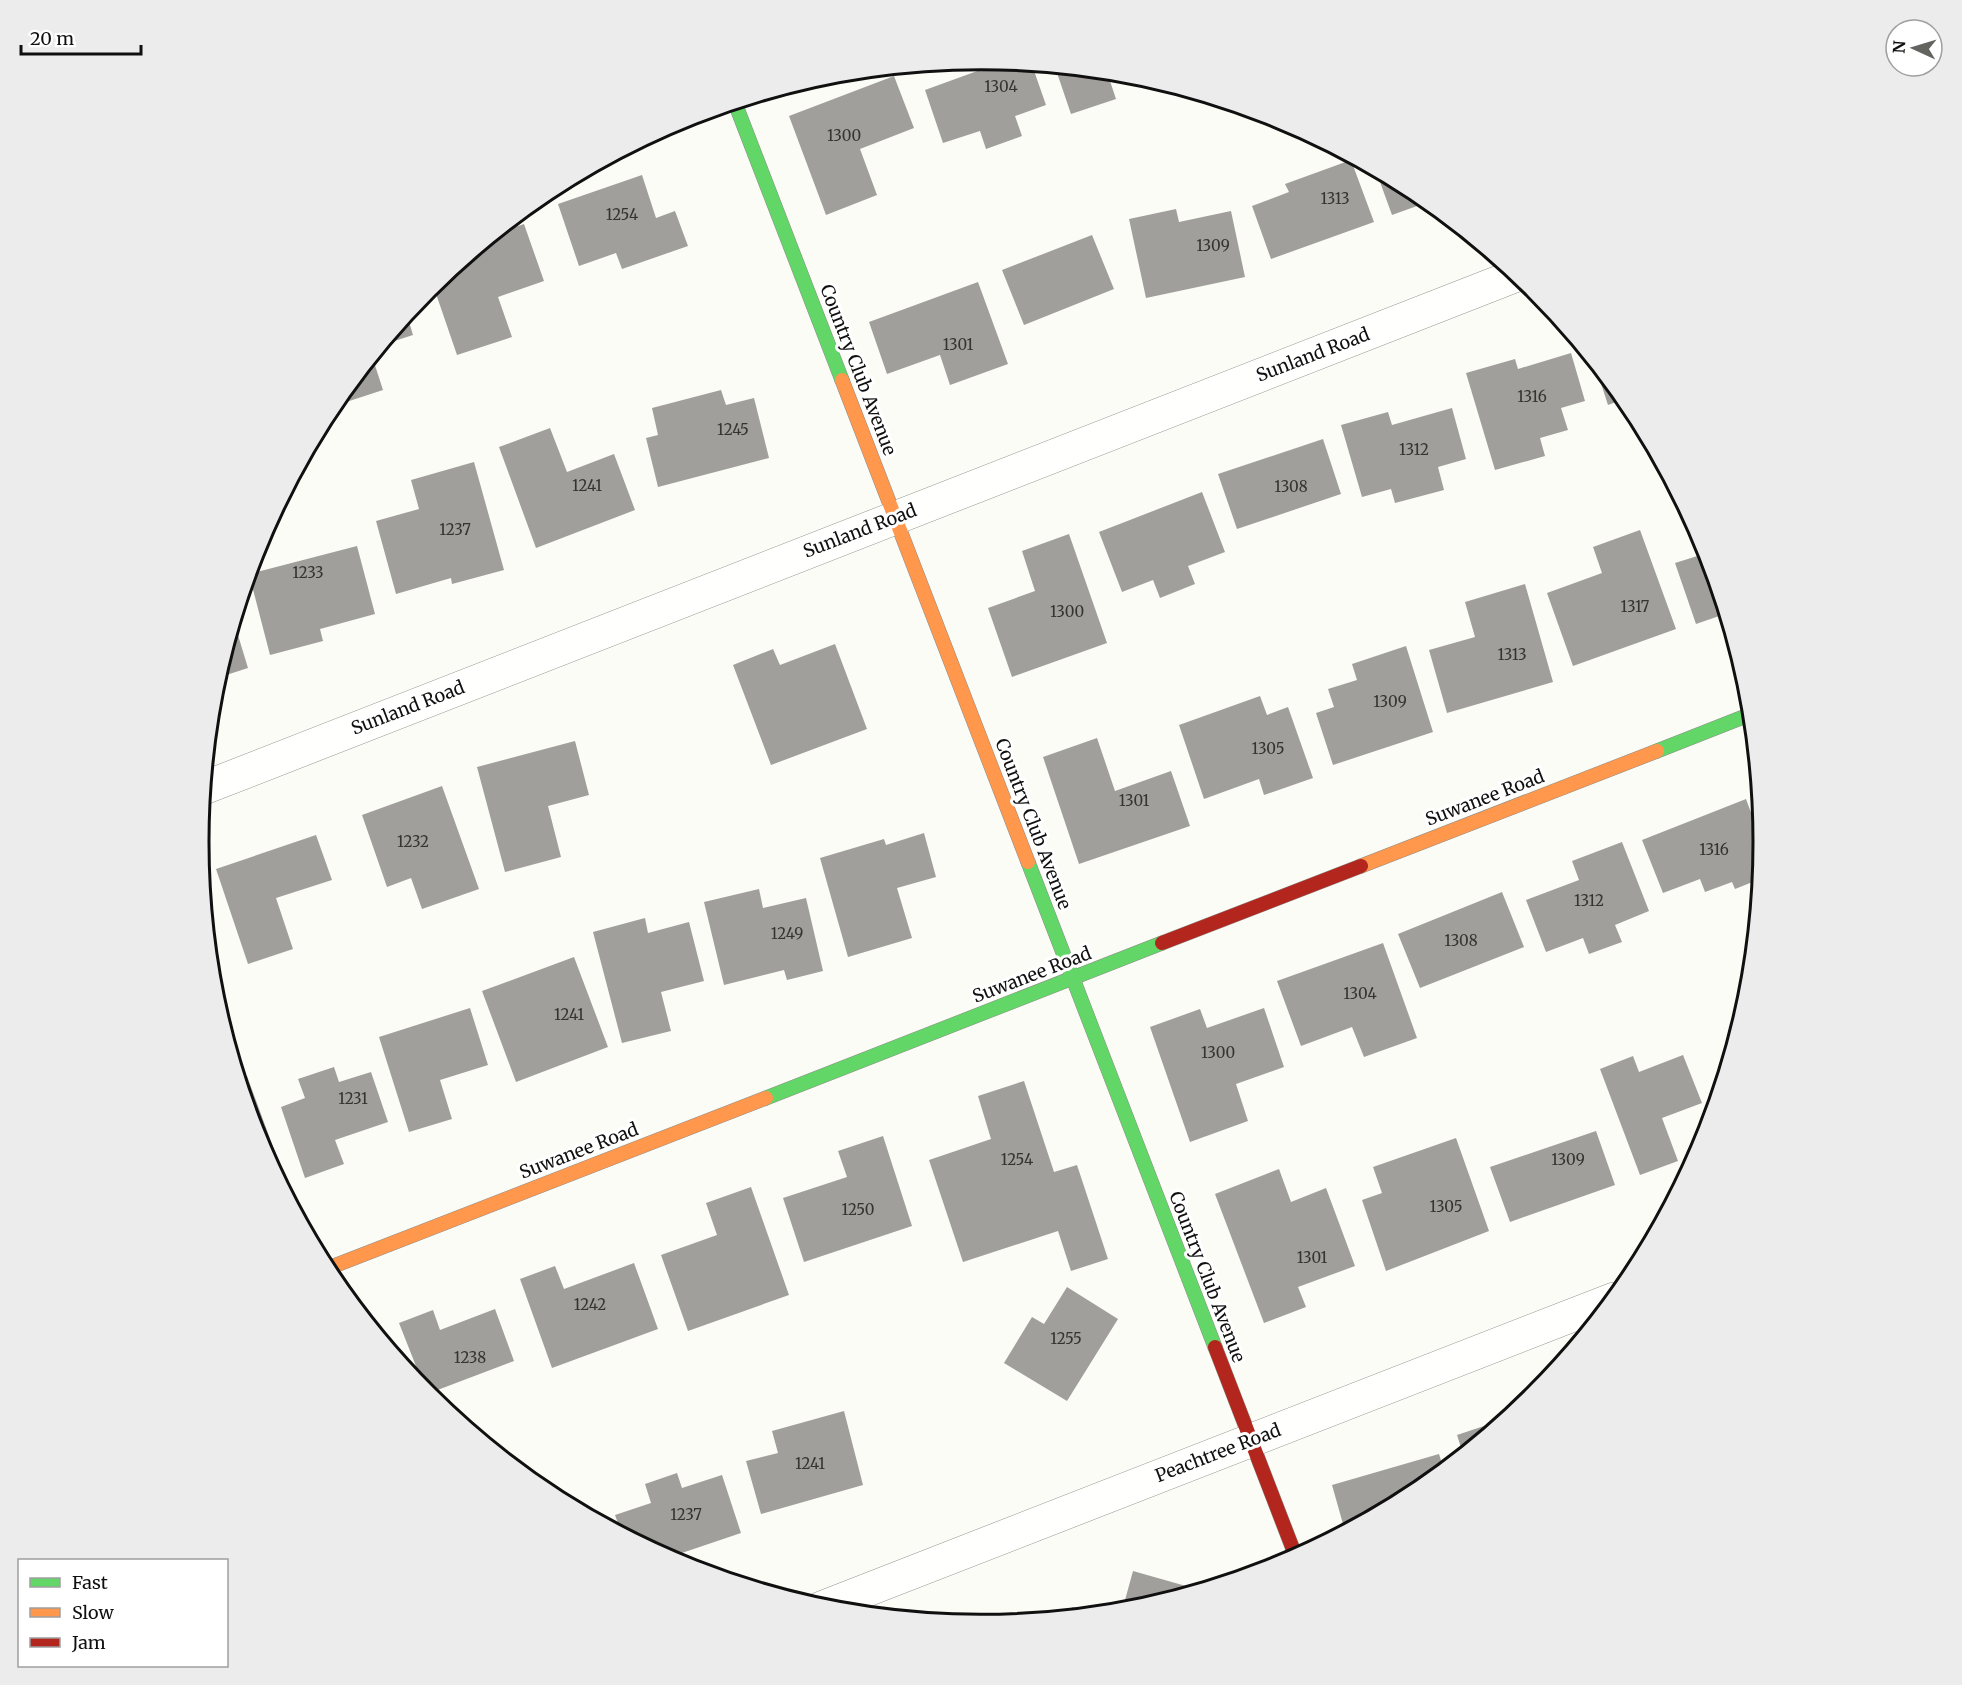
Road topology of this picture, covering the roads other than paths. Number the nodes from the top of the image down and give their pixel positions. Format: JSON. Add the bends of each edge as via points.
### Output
{"nodes":[{"id":1,"x":738,"y":110,"type":"edge"},
{"id":2,"x":1508,"y":279,"type":"edge"},
{"id":3,"x":895,"y":518,"type":"junction"},
{"id":4,"x":1742,"y":717,"type":"edge"},
{"id":5,"x":212,"y":785,"type":"edge"},
{"id":6,"x":1073,"y":978,"type":"junction"},
{"id":7,"x":335,"y":1265,"type":"edge"},
{"id":8,"x":1598,"y":1305,"type":"edge"},
{"id":9,"x":1251,"y":1440,"type":"junction"},
{"id":10,"x":1293,"y":1548,"type":"edge"},
{"id":11,"x":838,"y":1601,"type":"edge"}],
"edges":[{"from":1,"to":3,"type":"street","name":"Country Club Avenue"},
{"from":2,"to":3,"type":"street","name":"Sunland Road"},
{"from":3,"to":5,"type":"street","name":"Sunland Road"},
{"from":3,"to":6,"type":"street","name":"Country Club Avenue"},
{"from":4,"to":6,"type":"street","name":"Suwanee Road"},
{"from":6,"to":7,"type":"street","name":"Suwanee Road"},
{"from":6,"to":9,"type":"street","name":"Country Club Avenue"},
{"from":8,"to":9,"type":"street","name":"Peachtree Road"},
{"from":9,"to":10,"type":"street","name":"Country Club Avenue"},
{"from":9,"to":11,"type":"street","name":"Peachtree Road"}]}
